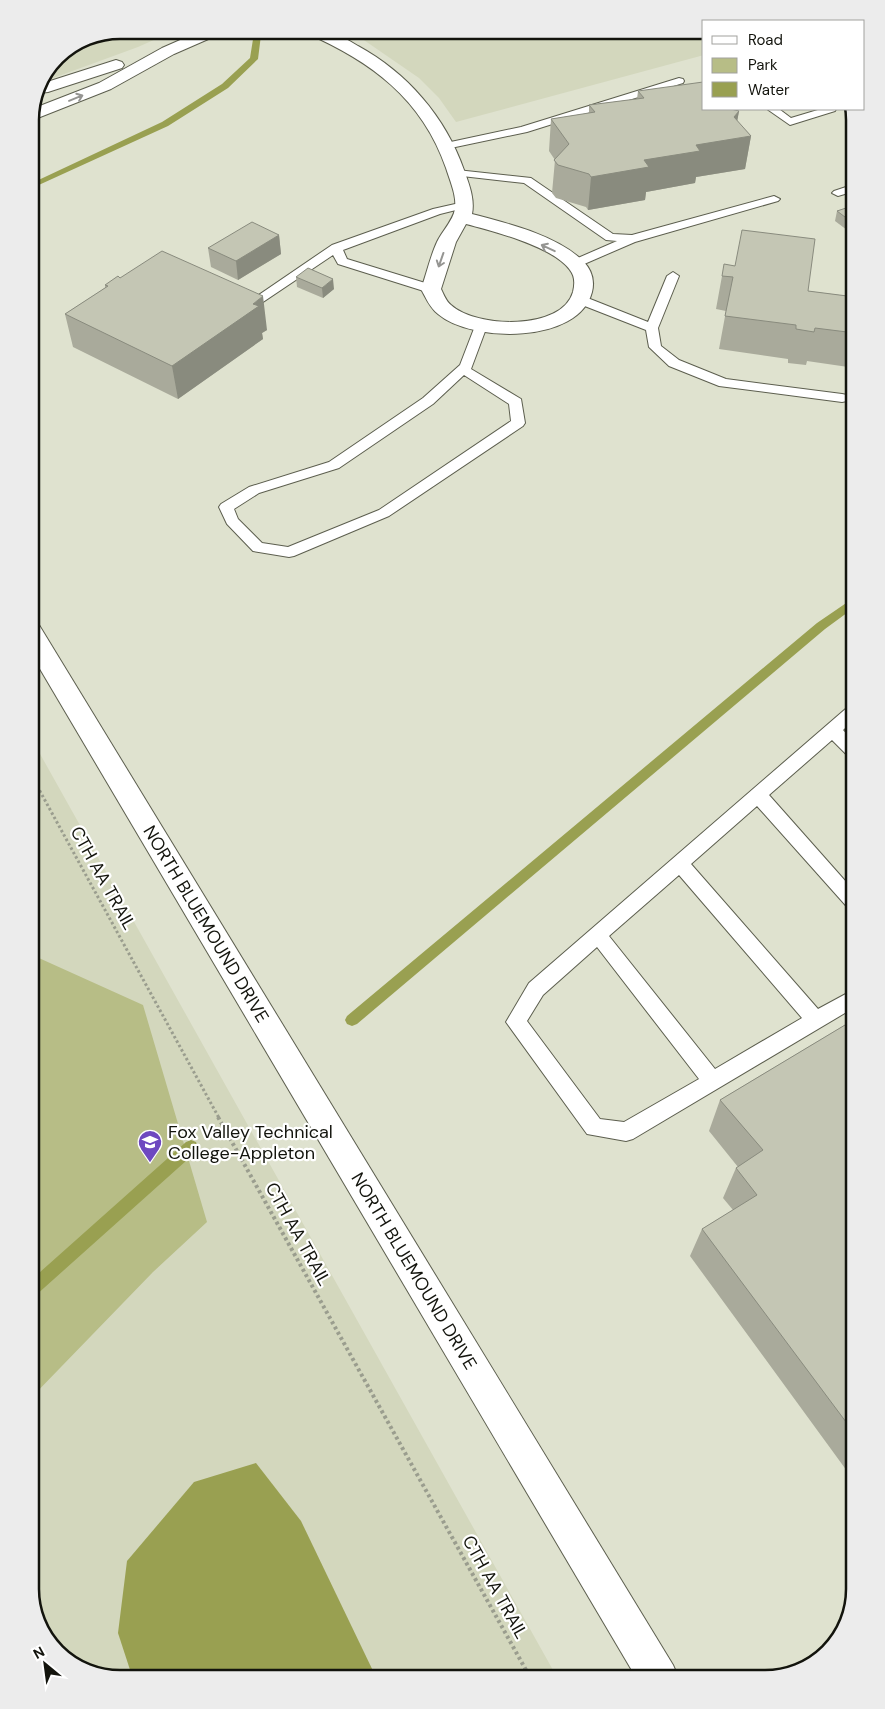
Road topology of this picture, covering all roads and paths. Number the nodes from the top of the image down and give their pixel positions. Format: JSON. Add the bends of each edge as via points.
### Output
{"nodes":[{"id":1,"x":195,"y":39,"type":"edge"},
{"id":2,"x":332,"y":39,"type":"edge"},
{"id":3,"x":168,"y":51,"type":"junction"},
{"id":4,"x":680,"y":81,"type":"dead end"},
{"id":5,"x":46,"y":88,"type":"edge"},
{"id":6,"x":773,"y":110,"type":"edge"},
{"id":7,"x":828,"y":110,"type":"edge"},
{"id":8,"x":39,"y":112,"type":"edge"},
{"id":9,"x":446,"y":146,"type":"junction"},
{"id":10,"x":457,"y":173,"type":"junction"},
{"id":11,"x":846,"y":190,"type":"edge"},
{"id":12,"x":838,"y":193,"type":"dead end"},
{"id":13,"x":774,"y":199,"type":"dead end"},
{"id":14,"x":463,"y":211,"type":"junction"},
{"id":15,"x":632,"y":239,"type":"junction"},
{"id":16,"x":336,"y":248,"type":"junction"},
{"id":17,"x":575,"y":264,"type":"junction"},
{"id":18,"x":673,"y":276,"type":"dead end"},
{"id":19,"x":431,"y":290,"type":"junction"},
{"id":20,"x":581,"y":300,"type":"junction"},
{"id":21,"x":248,"y":307,"type":"edge"},
{"id":22,"x":480,"y":326,"type":"junction"},
{"id":23,"x":652,"y":328,"type":"junction"},
{"id":24,"x":463,"y":369,"type":"junction"},
{"id":25,"x":842,"y":398,"type":"dead end"},
{"id":26,"x":39,"y":646,"type":"edge"},
{"id":27,"x":846,"y":718,"type":"edge"},
{"id":28,"x":832,"y":730,"type":"junction"},
{"id":29,"x":846,"y":743,"type":"edge"},
{"id":30,"x":39,"y":789,"type":"edge"},
{"id":31,"x":758,"y":795,"type":"junction"},
{"id":32,"x":679,"y":863,"type":"junction"},
{"id":33,"x":846,"y":894,"type":"edge"},
{"id":34,"x":598,"y":935,"type":"junction"},
{"id":35,"x":846,"y":1002,"type":"edge"},
{"id":36,"x":816,"y":1020,"type":"junction"},
{"id":37,"x":712,"y":1081,"type":"junction"},
{"id":38,"x":526,"y":1670,"type":"edge"},
{"id":39,"x":654,"y":1670,"type":"edge"}],
"edges":[{"from":1,"to":3,"type":"street"},
{"from":2,"to":9,"type":"street","via":[[374,62],[395,80],[427,112]]},
{"from":3,"to":5,"type":"street","via":[[85,73]]},
{"from":8,"to":3,"type":"street","one_way":true,"via":[[105,86]]},
{"from":4,"to":9,"type":"lane","via":[[523,130]]},
{"from":6,"to":7,"type":"lane","via":[[790,122]]},
{"from":9,"to":10,"type":"street"},
{"from":10,"to":14,"type":"street"},
{"from":10,"to":15,"type":"lane","via":[[527,180],[610,237]]},
{"from":11,"to":12,"type":"lane"},
{"from":13,"to":15,"type":"lane"},
{"from":14,"to":16,"type":"lane","via":[[437,211]]},
{"from":17,"to":14,"type":"street","one_way":true,"via":[[559,253]]},
{"from":14,"to":19,"type":"street","one_way":true,"via":[[449,236]]},
{"from":15,"to":17,"type":"lane"},
{"from":16,"to":19,"type":"lane","via":[[342,261]]},
{"from":16,"to":21,"type":"lane"},
{"from":17,"to":20,"type":"street","via":[[584,278]]},
{"from":18,"to":23,"type":"lane"},
{"from":19,"to":22,"type":"street","via":[[446,310]]},
{"from":20,"to":22,"type":"street","via":[[568,313],[541,325]]},
{"from":20,"to":23,"type":"lane"},
{"from":22,"to":24,"type":"lane"},
{"from":23,"to":25,"type":"lane","via":[[655,347],[674,364],[724,383]]},
{"from":24,"to":24,"type":"lane","via":[[428,402],[334,465],[254,490],[226,507],[232,521],[258,547],[289,552],[384,513],[518,423],[516,402]]},
{"from":26,"to":39,"type":"street","name":"NORTH BLUEMOUND DRIVE"},
{"from":27,"to":28,"type":"lane"},
{"from":28,"to":29,"type":"lane"},
{"from":28,"to":31,"type":"lane"},
{"from":30,"to":38,"type":"path","name":"CTH AA TRAIL"},
{"from":31,"to":32,"type":"lane"},
{"from":31,"to":33,"type":"lane"},
{"from":32,"to":34,"type":"lane"},
{"from":32,"to":36,"type":"lane"},
{"from":34,"to":37,"type":"lane"},
{"from":34,"to":37,"type":"lane","via":[[536,989],[516,1022],[594,1127],[626,1132]]},
{"from":35,"to":36,"type":"lane"},
{"from":36,"to":37,"type":"lane"}]}
